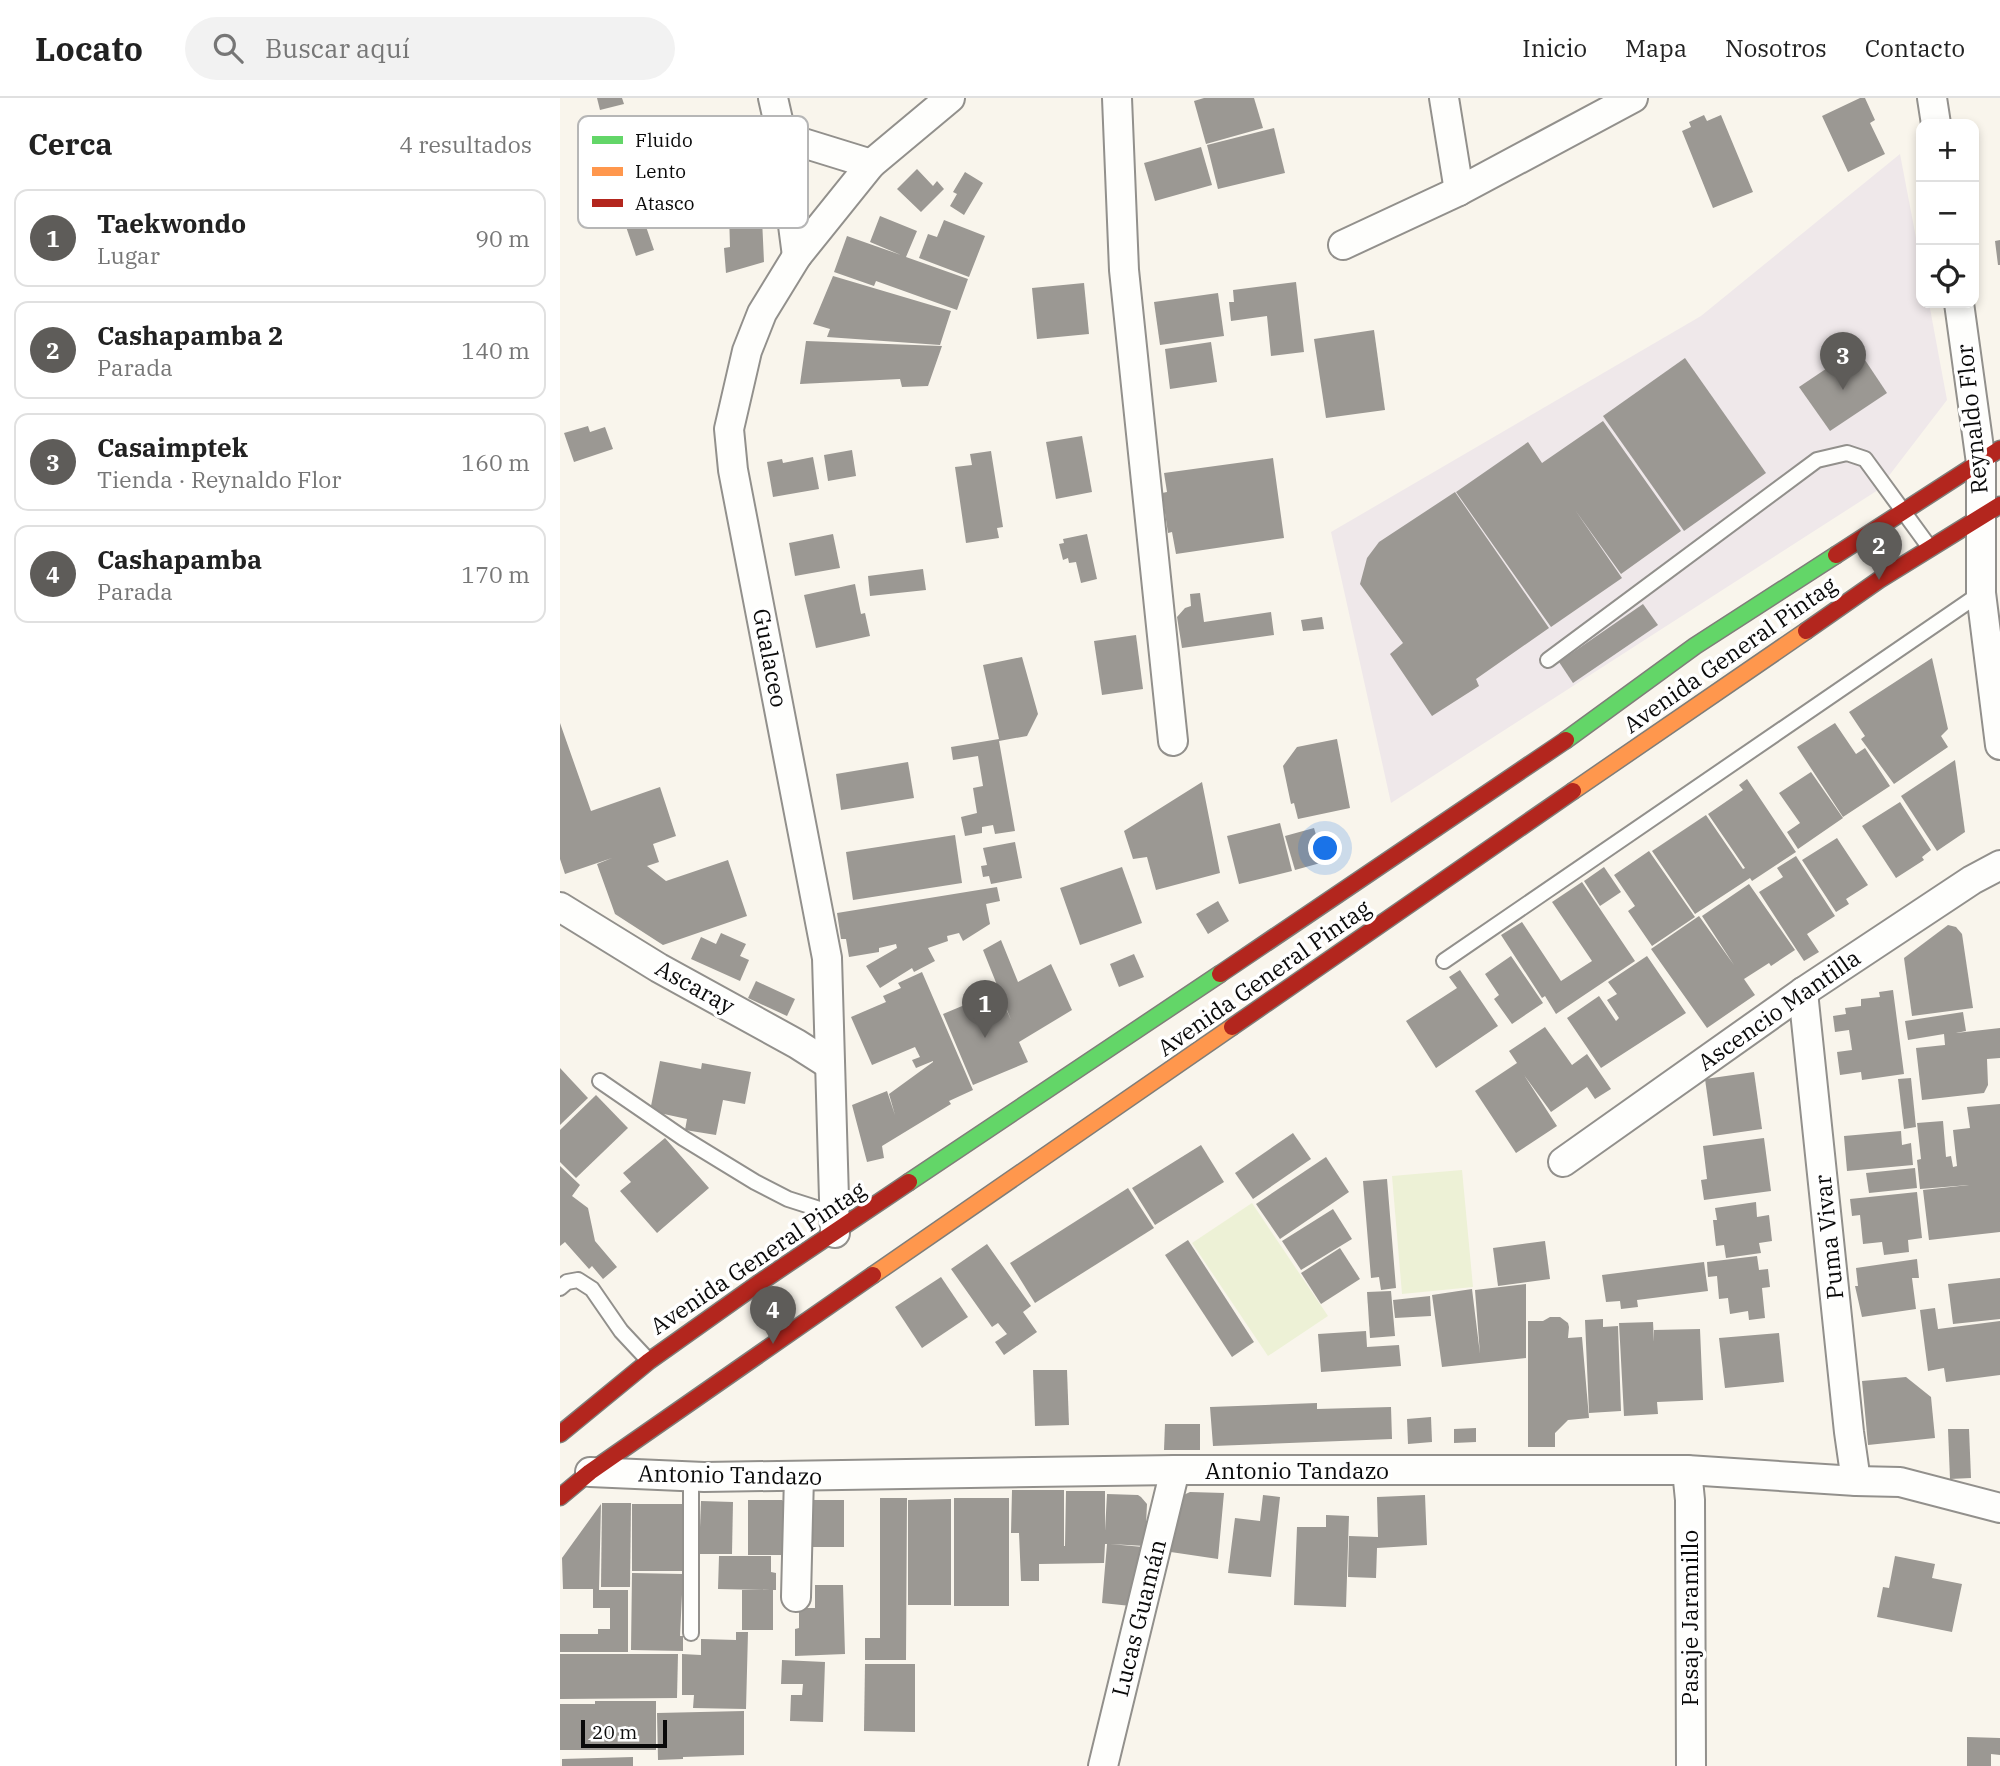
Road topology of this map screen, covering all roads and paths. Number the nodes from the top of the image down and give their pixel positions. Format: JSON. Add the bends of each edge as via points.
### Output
{"nodes":[{"id":1,"x":773,"y":98,"type":"edge"},
{"id":2,"x":950,"y":98,"type":"edge"},
{"id":3,"x":1117,"y":98,"type":"edge"},
{"id":4,"x":1444,"y":98,"type":"edge"},
{"id":5,"x":1633,"y":98,"type":"edge"},
{"id":6,"x":1932,"y":98,"type":"edge"},
{"id":7,"x":777,"y":116,"type":"edge"},
{"id":8,"x":1935,"y":119,"type":"edge"},
{"id":9,"x":808,"y":145,"type":"edge"},
{"id":10,"x":871,"y":164,"type":"junction"},
{"id":11,"x":1460,"y":191,"type":"junction"},
{"id":12,"x":793,"y":228,"type":"edge"},
{"id":13,"x":1343,"y":245,"type":"dead end"},
{"id":14,"x":797,"y":256,"type":"junction"},
{"id":15,"x":1960,"y":308,"type":"edge"},
{"id":16,"x":1990,"y":456,"type":"edge"},
{"id":17,"x":1905,"y":511,"type":"junction"},
{"id":18,"x":1990,"y":511,"type":"edge"},
{"id":19,"x":1930,"y":549,"type":"junction"},
{"id":20,"x":1981,"y":593,"type":"junction"},
{"id":21,"x":1548,"y":660,"type":"dead end"},
{"id":22,"x":1173,"y":741,"type":"dead end"},
{"id":23,"x":2000,"y":745,"type":"edge"},
{"id":24,"x":2000,"y":865,"type":"edge"},
{"id":25,"x":560,"y":907,"type":"edge"},
{"id":26,"x":1444,"y":961,"type":"dead end"},
{"id":27,"x":1803,"y":992,"type":"junction"},
{"id":28,"x":831,"y":1065,"type":"junction"},
{"id":29,"x":600,"y":1081,"type":"dead end"},
{"id":30,"x":1563,"y":1162,"type":"dead end"},
{"id":31,"x":835,"y":1223,"type":"junction"},
{"id":32,"x":560,"y":1287,"type":"edge"},
{"id":33,"x":649,"y":1361,"type":"junction"},
{"id":34,"x":560,"y":1434,"type":"edge"},
{"id":35,"x":1175,"y":1470,"type":"junction"},
{"id":36,"x":1687,"y":1470,"type":"junction"},
{"id":37,"x":590,"y":1472,"type":"junction"},
{"id":38,"x":799,"y":1476,"type":"junction"},
{"id":39,"x":691,"y":1477,"type":"junction"},
{"id":40,"x":1856,"y":1482,"type":"junction"},
{"id":41,"x":560,"y":1497,"type":"edge"},
{"id":42,"x":2000,"y":1508,"type":"edge"},
{"id":43,"x":796,"y":1597,"type":"dead end"},
{"id":44,"x":691,"y":1633,"type":"dead end"},
{"id":45,"x":1103,"y":1766,"type":"edge"},
{"id":46,"x":1691,"y":1766,"type":"edge"}],
"edges":[{"from":1,"to":7,"type":"street"},
{"from":2,"to":10,"type":"street","name":"Gualaceo"},
{"from":3,"to":22,"type":"street","via":[[1124,270]]},
{"from":4,"to":11,"type":"street"},
{"from":5,"to":11,"type":"street"},
{"from":6,"to":8,"type":"street"},
{"from":9,"to":10,"type":"street"},
{"from":10,"to":14,"type":"street","name":"Gualaceo"},
{"from":11,"to":13,"type":"street"},
{"from":12,"to":14,"type":"street"},
{"from":14,"to":28,"type":"street","name":"Gualaceo","via":[[762,313],[747,351],[729,429],[733,470],[827,958]]},
{"from":15,"to":16,"type":"street","name":"Reynaldo Flor"},
{"from":16,"to":17,"type":"highway","name":"Avenida General Pintag"},
{"from":16,"to":18,"type":"street","name":"Reynaldo Flor"},
{"from":17,"to":19,"type":"lane"},
{"from":17,"to":21,"type":"lane","via":[[1865,459],[1847,453],[1817,460]]},
{"from":17,"to":31,"type":"highway","name":"Avenida General Pintag","via":[[1695,646],[1538,760]]},
{"from":18,"to":19,"type":"highway","name":"Avenida General Pintag"},
{"from":18,"to":20,"type":"street","name":"Reynaldo Flor"},
{"from":19,"to":37,"type":"highway","name":"Avenida General Pintag"},
{"from":20,"to":23,"type":"street","name":"Reynaldo Flor"},
{"from":20,"to":26,"type":"lane"},
{"from":24,"to":27,"type":"street","name":"Ascencio Mantilla"},
{"from":25,"to":28,"type":"street","name":"Ascaray"},
{"from":27,"to":30,"type":"street","name":"Ascencio Mantilla"},
{"from":27,"to":40,"type":"street","name":"Puma Vivar"},
{"from":28,"to":31,"type":"street","name":"Gualaceo"},
{"from":29,"to":31,"type":"lane","via":[[755,1182]]},
{"from":31,"to":33,"type":"highway","name":"Avenida General Pintag"},
{"from":32,"to":33,"type":"lane","via":[[578,1280],[592,1289]]},
{"from":33,"to":34,"type":"highway","name":"Avenida General Pintag"},
{"from":35,"to":36,"type":"street","name":"Antonio Tandazo"},
{"from":35,"to":38,"type":"street","name":"Antonio Tandazo"},
{"from":35,"to":45,"type":"street","name":"Lucas Guamán"},
{"from":36,"to":40,"type":"street","name":"Antonio Tandazo"},
{"from":36,"to":46,"type":"street","name":"Pasaje Jaramillo"},
{"from":37,"to":39,"type":"street","name":"Antonio Tandazo"},
{"from":37,"to":41,"type":"highway","name":"Avenida General Pintag"},
{"from":38,"to":39,"type":"street","name":"Antonio Tandazo"},
{"from":38,"to":43,"type":"street"},
{"from":39,"to":44,"type":"lane"},
{"from":40,"to":42,"type":"street","name":"Antonio Tandazo","via":[[1900,1482]]}]}
